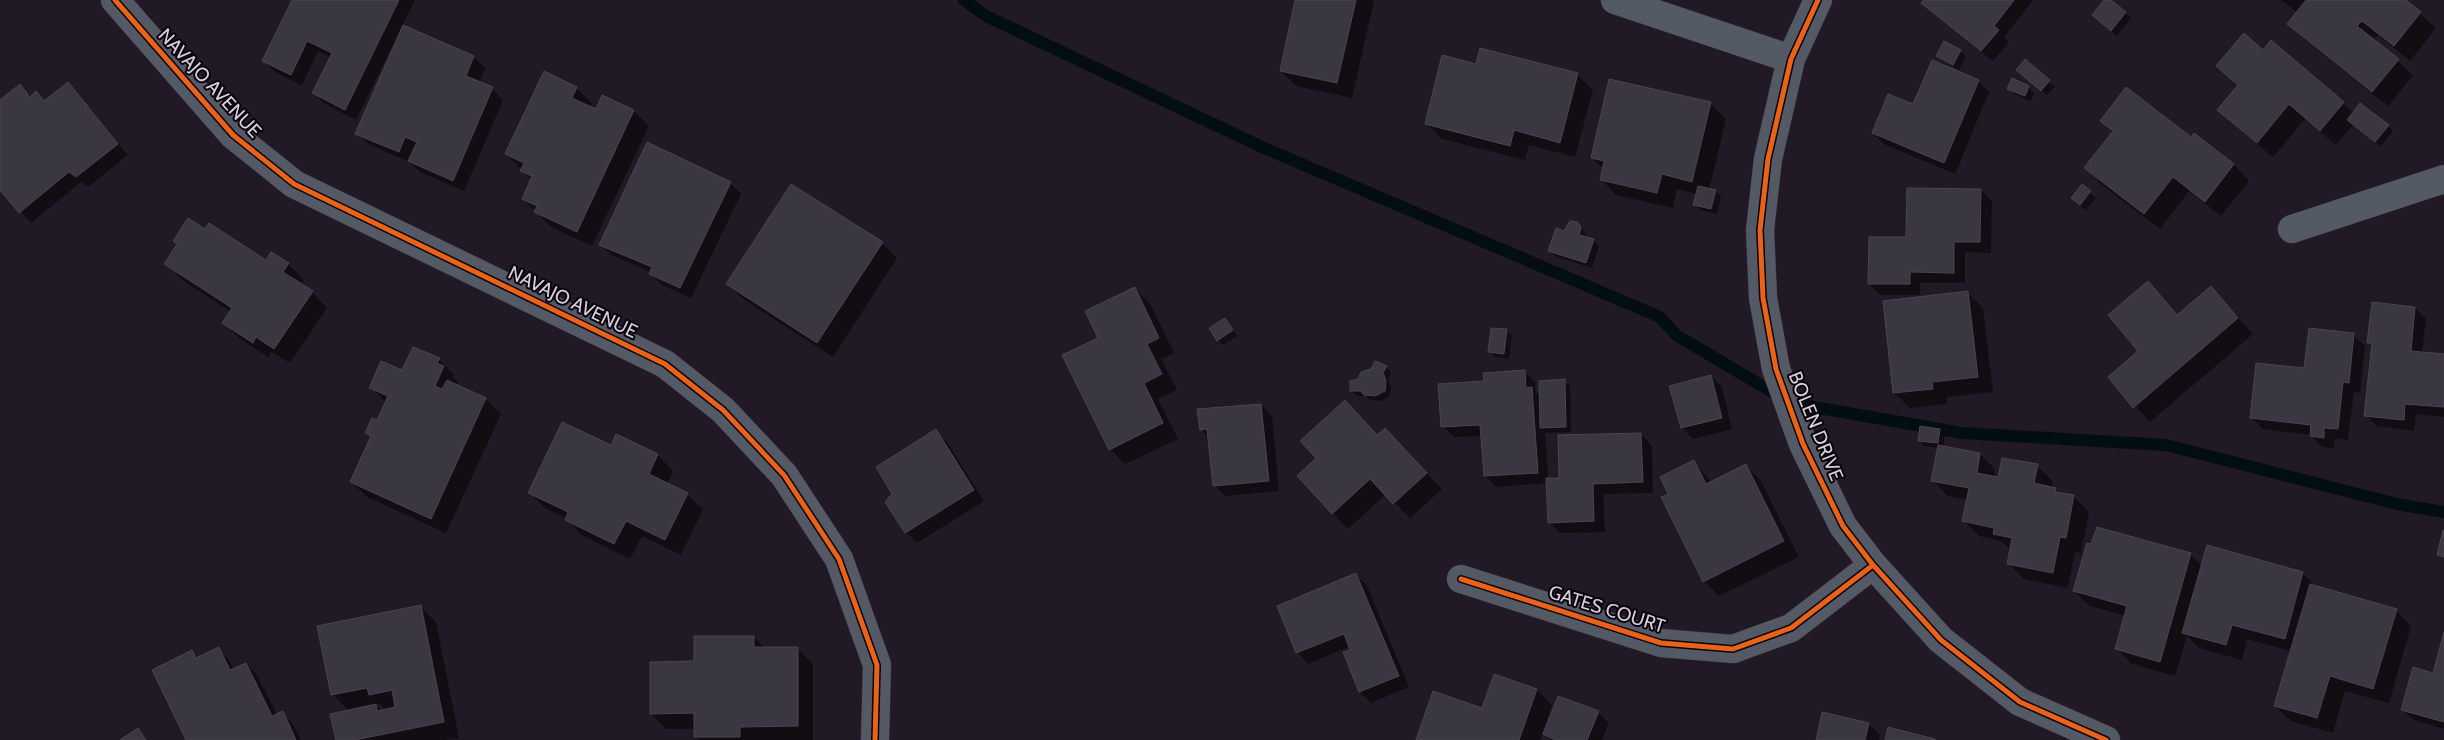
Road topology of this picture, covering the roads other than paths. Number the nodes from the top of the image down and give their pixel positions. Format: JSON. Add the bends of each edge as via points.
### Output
{"nodes":[{"id":1,"x":115,"y":0,"type":"edge"},
{"id":2,"x":1615,"y":0,"type":"edge"},
{"id":3,"x":1818,"y":0,"type":"edge"},
{"id":4,"x":1791,"y":59,"type":"junction"},
{"id":5,"x":2444,"y":179,"type":"edge"},
{"id":6,"x":2292,"y":229,"type":"dead end"},
{"id":7,"x":1873,"y":565,"type":"junction"},
{"id":8,"x":1461,"y":578,"type":"dead end"},
{"id":9,"x":875,"y":740,"type":"edge"},
{"id":10,"x":2106,"y":740,"type":"edge"}],
"edges":[{"from":1,"to":9,"type":"street","name":"NAVAJO AVENUE","via":[[233,135],[294,184],[665,364],[723,410],[784,475],[839,559],[877,665]]},
{"from":2,"to":4,"type":"street"},
{"from":3,"to":4,"type":"street","name":"BOLEN DRIVE"},
{"from":4,"to":7,"type":"street","name":"BOLEN DRIVE","via":[[1768,159],[1760,230],[1763,298],[1776,369],[1803,444],[1843,526]]},
{"from":5,"to":6,"type":"street"},
{"from":7,"to":8,"type":"street","name":"GATES COURT","via":[[1791,628],[1733,649],[1661,643]]},
{"from":7,"to":10,"type":"street","name":"BOLEN DRIVE","via":[[1941,640],[2020,702]]}]}
